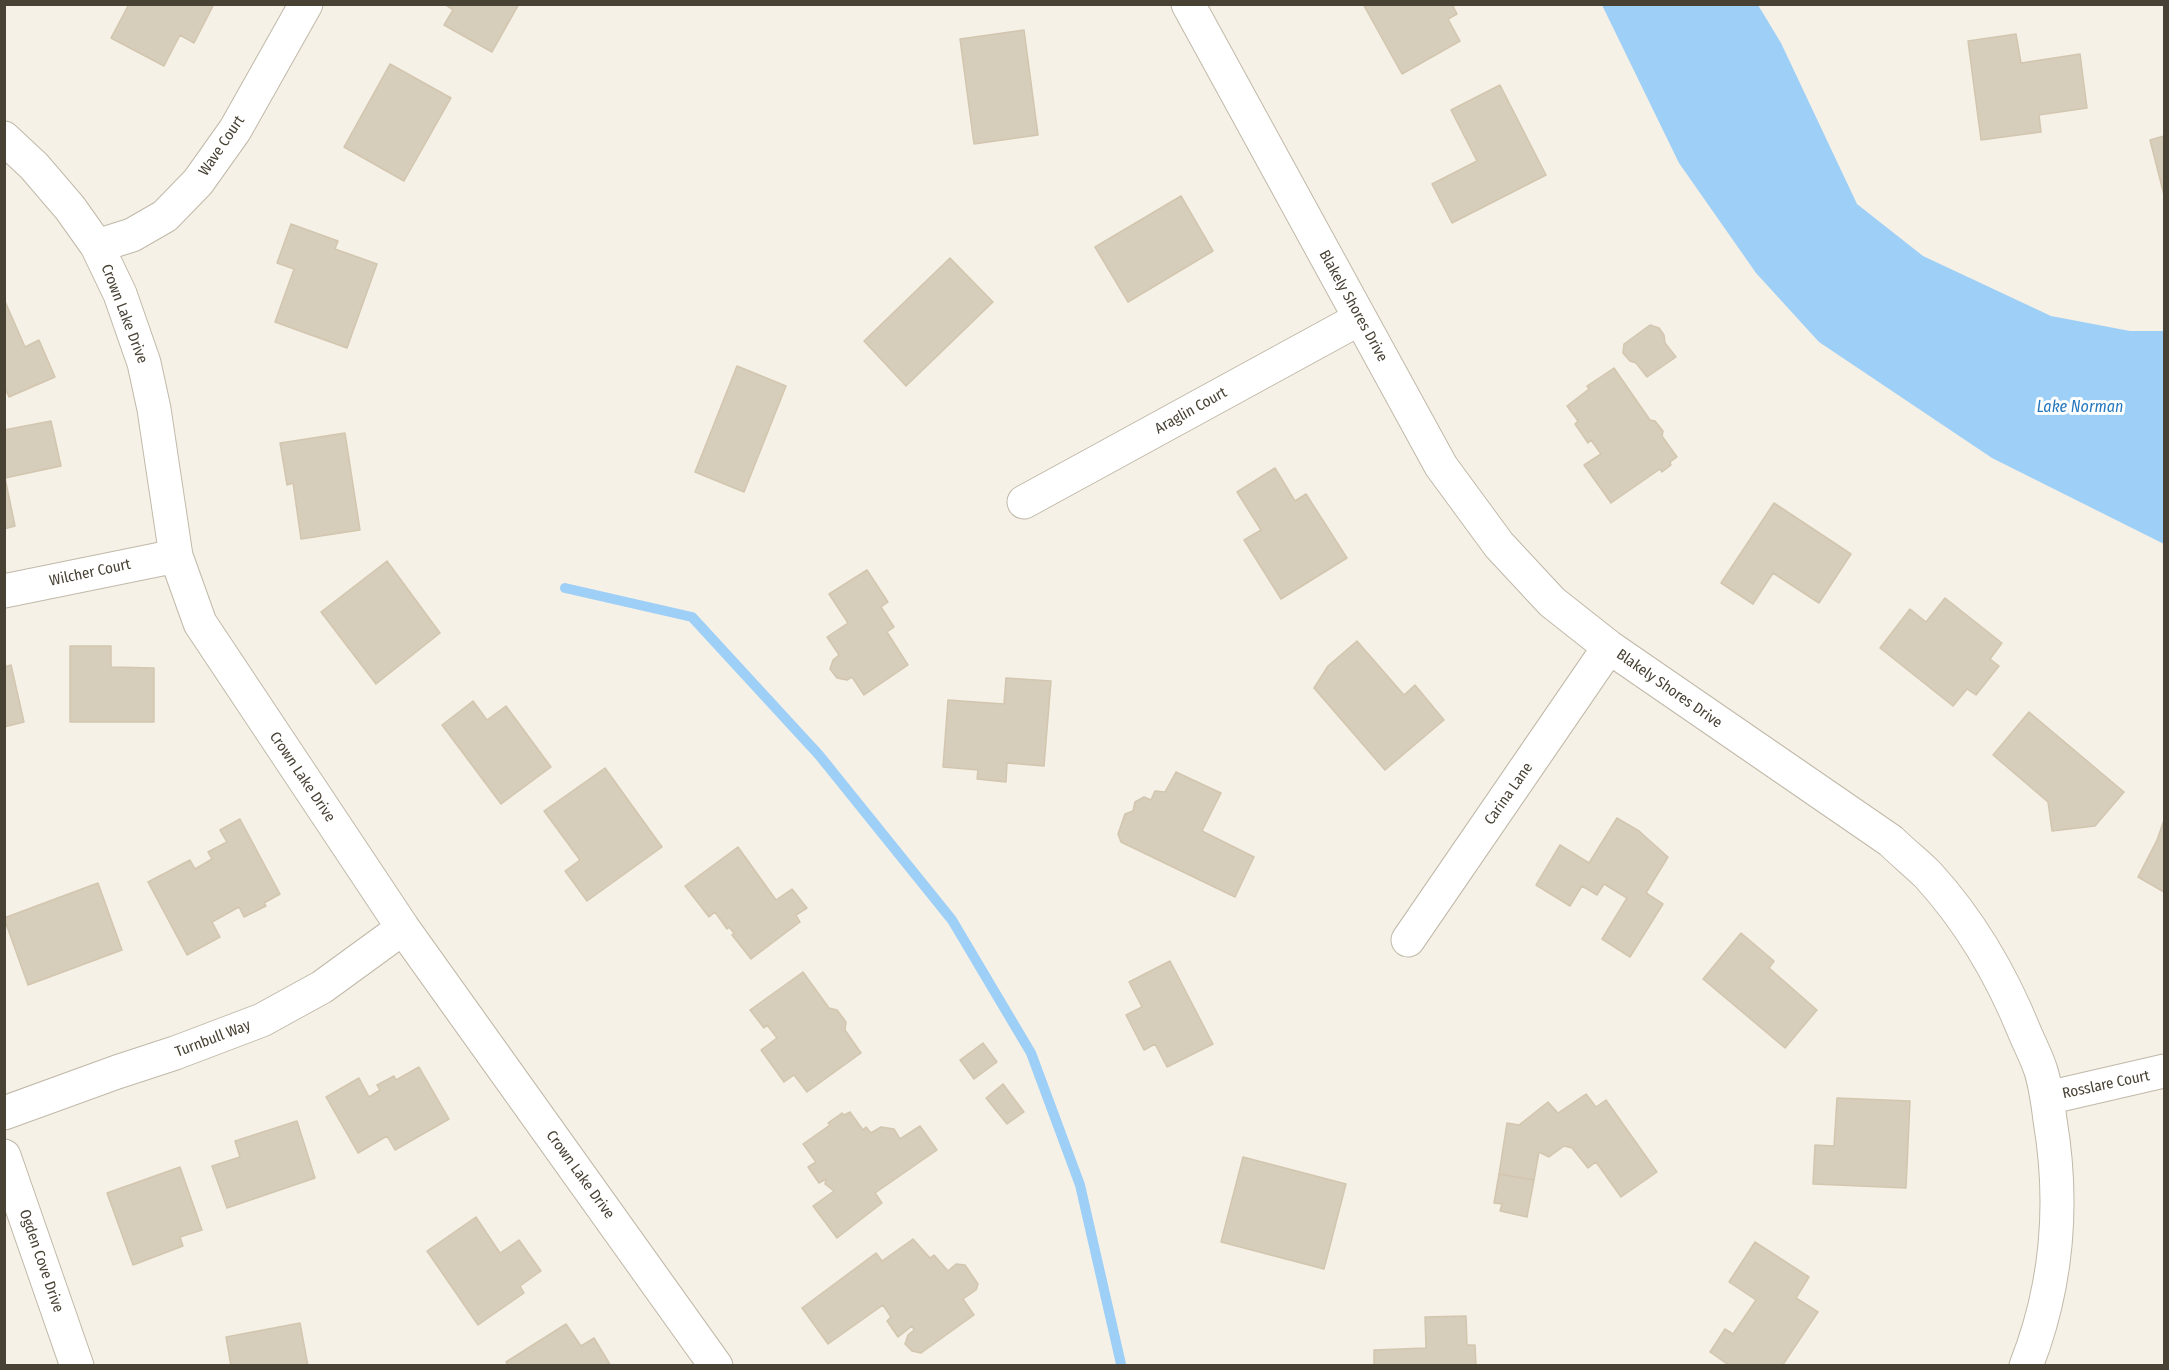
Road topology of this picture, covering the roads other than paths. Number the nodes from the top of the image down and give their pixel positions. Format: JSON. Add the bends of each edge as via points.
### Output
{"nodes":[{"id":1,"x":306,"y":4,"type":"edge"},
{"id":2,"x":1188,"y":4,"type":"edge"},
{"id":3,"x":4,"y":138,"type":"edge"},
{"id":4,"x":97,"y":246,"type":"junction"},
{"id":5,"x":1359,"y":319,"type":"junction"},
{"id":6,"x":1024,"y":502,"type":"dead end"},
{"id":7,"x":176,"y":556,"type":"junction"},
{"id":8,"x":4,"y":591,"type":"edge"},
{"id":9,"x":1609,"y":647,"type":"junction"},
{"id":10,"x":403,"y":928,"type":"junction"},
{"id":11,"x":1408,"y":940,"type":"dead end"},
{"id":12,"x":2164,"y":1071,"type":"edge"},
{"id":13,"x":2047,"y":1098,"type":"junction"},
{"id":14,"x":4,"y":1113,"type":"edge"},
{"id":15,"x":4,"y":1156,"type":"edge"},
{"id":16,"x":77,"y":1365,"type":"edge"},
{"id":17,"x":716,"y":1365,"type":"edge"},
{"id":18,"x":2026,"y":1365,"type":"edge"}],
"edges":[{"from":1,"to":4,"type":"street","name":"Wave Court","via":[[235,130],[198,182],[165,216],[132,235]]},
{"from":2,"to":5,"type":"street","name":"Blakely Shores Drive"},
{"from":3,"to":4,"type":"street","name":"Crown Lake Drive","via":[[34,166]]},
{"from":4,"to":7,"type":"street","name":"Crown Lake Drive","via":[[120,294],[144,363]]},
{"from":5,"to":6,"type":"street","name":"Araglin Court"},
{"from":5,"to":9,"type":"street","name":"Blakely Shores Drive","via":[[1441,466],[1499,545],[1552,602]]},
{"from":7,"to":8,"type":"street","name":"Wilcher Court"},
{"from":7,"to":10,"type":"street","name":"Crown Lake Drive","via":[[200,622]]},
{"from":9,"to":11,"type":"street","name":"Carina Lane"},
{"from":9,"to":13,"type":"street","name":"Blakely Shores Drive","via":[[1891,842],[1927,874],[1950,901],[2008,992],[2041,1071]]},
{"from":10,"to":14,"type":"street","name":"Turnbull Way","via":[[322,987],[262,1020]]},
{"from":10,"to":17,"type":"street","name":"Crown Lake Drive"},
{"from":12,"to":13,"type":"street","name":"Rosslare Court"},
{"from":13,"to":18,"type":"street","name":"Blakely Shores Drive","via":[[2056,1156],[2058,1212],[2048,1295]]},
{"from":15,"to":16,"type":"street","name":"Ogden Cove Drive"}]}
